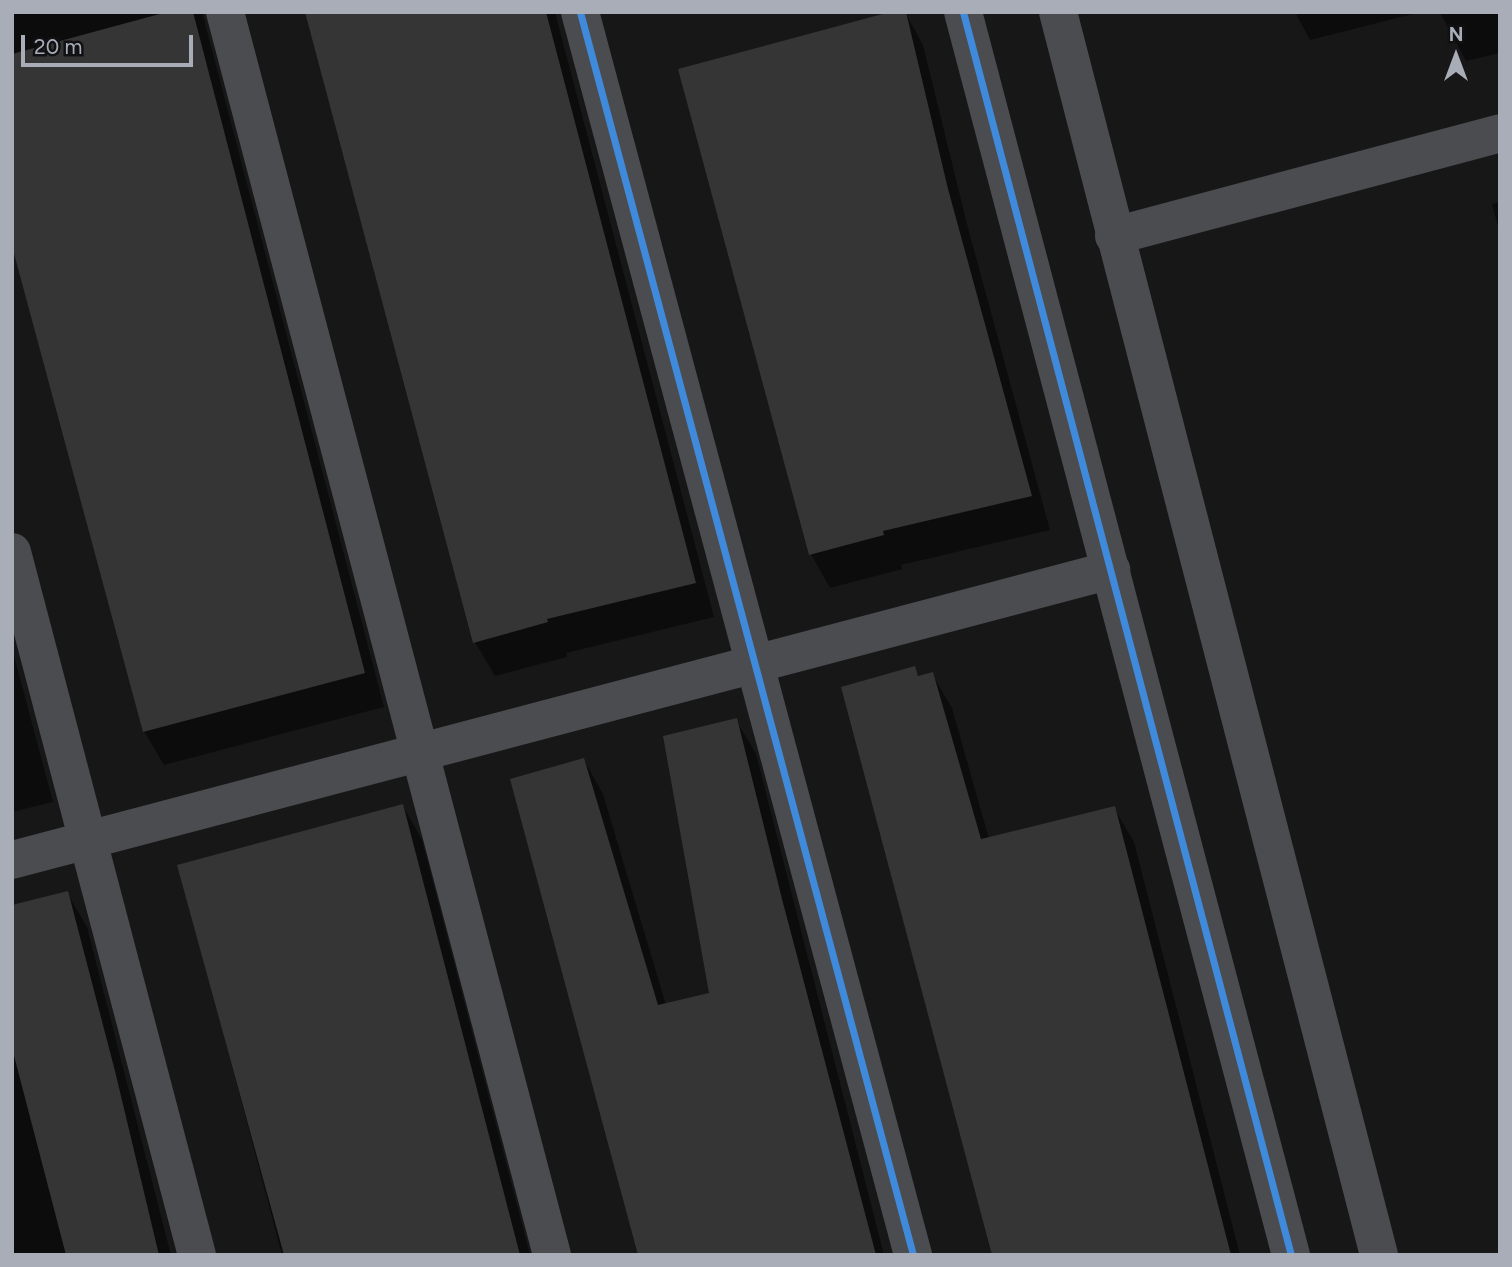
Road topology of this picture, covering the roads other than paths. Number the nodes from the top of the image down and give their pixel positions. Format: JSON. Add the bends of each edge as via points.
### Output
{"nodes":[{"id":1,"x":225,"y":12,"type":"edge"},
{"id":2,"x":580,"y":12,"type":"edge"},
{"id":3,"x":963,"y":12,"type":"edge"},
{"id":4,"x":1058,"y":12,"type":"edge"},
{"id":5,"x":1500,"y":134,"type":"edge"},
{"id":6,"x":1114,"y":236,"type":"junction"},
{"id":7,"x":12,"y":552,"type":"edge"},
{"id":8,"x":1111,"y":570,"type":"junction"},
{"id":9,"x":757,"y":664,"type":"junction"},
{"id":10,"x":419,"y":754,"type":"junction"},
{"id":11,"x":91,"y":839,"type":"junction"},
{"id":12,"x":12,"y":860,"type":"edge"},
{"id":13,"x":197,"y":1255,"type":"edge"},
{"id":14,"x":552,"y":1255,"type":"edge"},
{"id":15,"x":913,"y":1255,"type":"edge"},
{"id":16,"x":1291,"y":1255,"type":"edge"},
{"id":17,"x":1379,"y":1255,"type":"edge"}],
"edges":[{"from":1,"to":10,"type":"street"},
{"from":2,"to":9,"type":"street"},
{"from":3,"to":8,"type":"street"},
{"from":4,"to":6,"type":"street"},
{"from":5,"to":6,"type":"street"},
{"from":6,"to":17,"type":"street"},
{"from":7,"to":11,"type":"street"},
{"from":8,"to":9,"type":"street"},
{"from":8,"to":16,"type":"street"},
{"from":9,"to":10,"type":"street"},
{"from":9,"to":15,"type":"street"},
{"from":10,"to":11,"type":"street"},
{"from":10,"to":14,"type":"street"},
{"from":11,"to":12,"type":"street"},
{"from":11,"to":13,"type":"street"}]}
